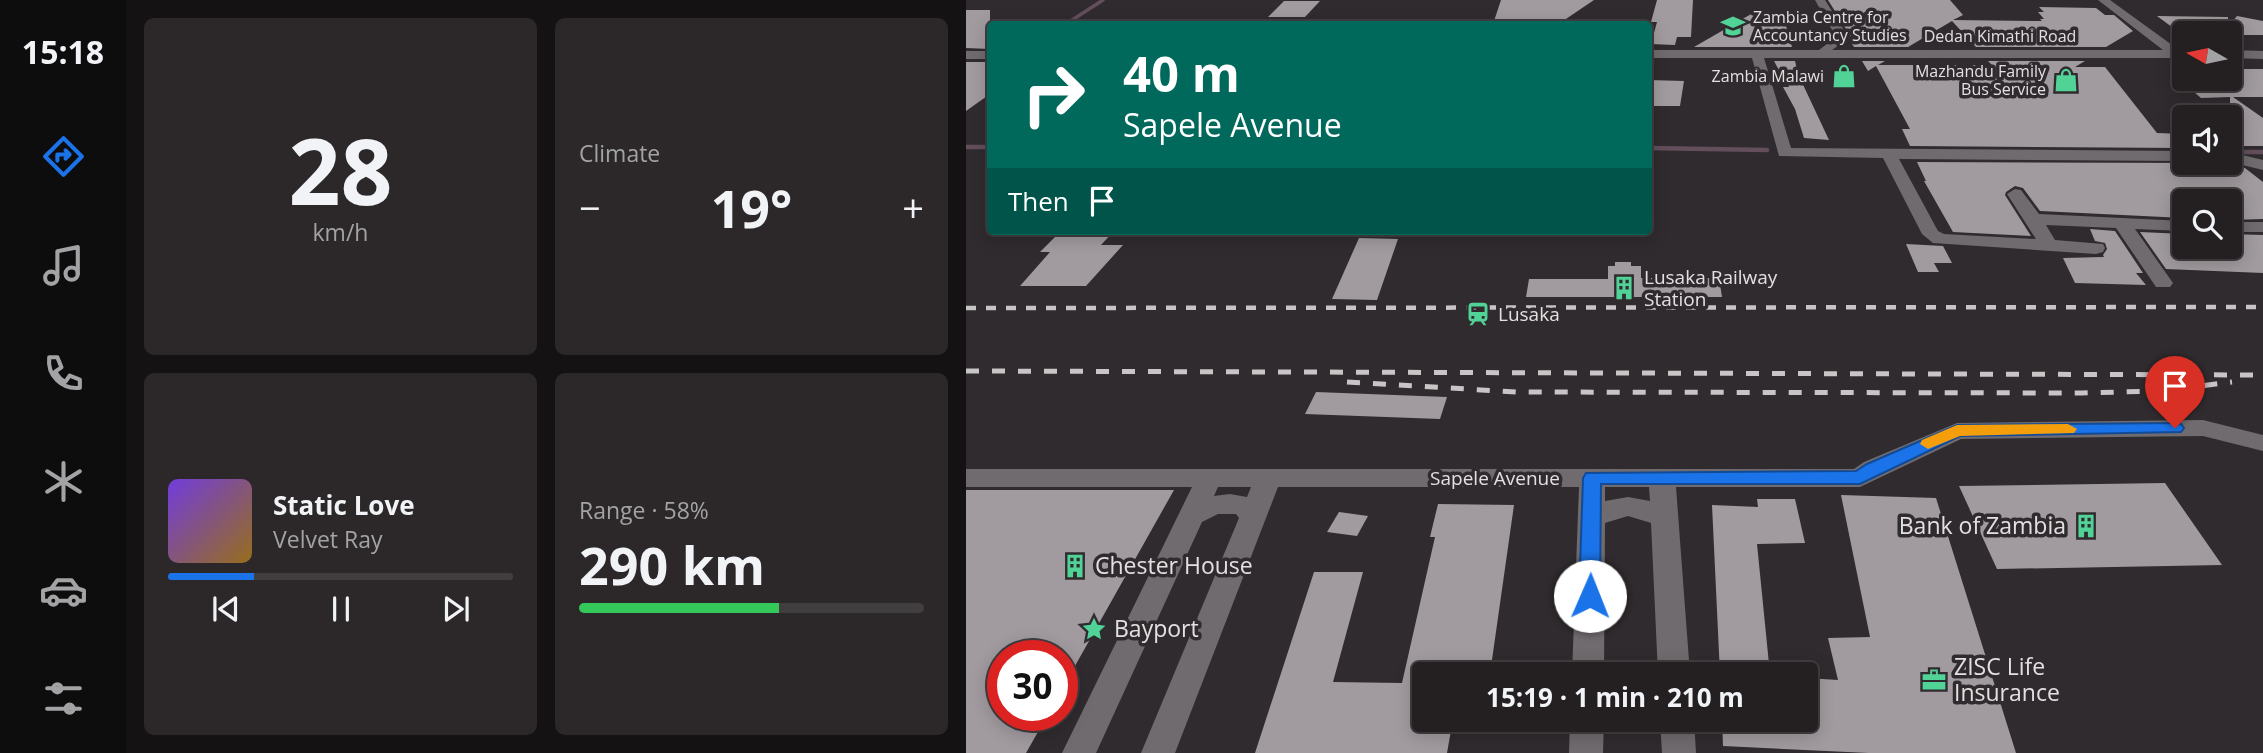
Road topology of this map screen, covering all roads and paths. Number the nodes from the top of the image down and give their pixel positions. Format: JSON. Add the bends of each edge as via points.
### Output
{"nodes":[{"id":1,"x":1820,"y":0,"type":"edge"},
{"id":2,"x":2103,"y":0,"type":"edge"},
{"id":3,"x":1843,"y":38,"type":"junction"},
{"id":4,"x":2172,"y":48,"type":"edge"},
{"id":5,"x":1652,"y":54,"type":"edge"},
{"id":6,"x":1757,"y":54,"type":"junction"},
{"id":7,"x":1822,"y":54,"type":"junction"},
{"id":8,"x":1854,"y":54,"type":"junction"},
{"id":9,"x":2172,"y":54,"type":"edge"},
{"id":10,"x":2242,"y":54,"type":"edge"},
{"id":11,"x":966,"y":55,"type":"edge"},
{"id":12,"x":987,"y":55,"type":"edge"},
{"id":13,"x":2263,"y":55,"type":"edge"},
{"id":14,"x":1888,"y":154,"type":"junction"},
{"id":15,"x":2172,"y":156,"type":"edge"},
{"id":16,"x":2242,"y":160,"type":"edge"},
{"id":17,"x":2263,"y":164,"type":"edge"},
{"id":18,"x":2015,"y":194,"type":"dead end"},
{"id":19,"x":2034,"y":219,"type":"junction"},
{"id":20,"x":2122,"y":224,"type":"junction"},
{"id":21,"x":2172,"y":226,"type":"edge"},
{"id":22,"x":2242,"y":227,"type":"edge"},
{"id":23,"x":2263,"y":227,"type":"edge"},
{"id":24,"x":2049,"y":245,"type":"junction"},
{"id":25,"x":2096,"y":248,"type":"dead end"},
{"id":26,"x":2163,"y":283,"type":"dead end"},
{"id":27,"x":2263,"y":443,"type":"edge"},
{"id":28,"x":966,"y":478,"type":"edge"},
{"id":29,"x":1209,"y":478,"type":"junction"},
{"id":30,"x":1268,"y":478,"type":"junction"},
{"id":31,"x":1592,"y":478,"type":"junction"},
{"id":32,"x":1662,"y":478,"type":"junction"},
{"id":33,"x":1191,"y":516,"type":"junction"},
{"id":34,"x":1252,"y":517,"type":"junction"},
{"id":35,"x":1665,"y":518,"type":"junction"},
{"id":36,"x":1591,"y":519,"type":"junction"},
{"id":37,"x":1588,"y":662,"type":"edge"},
{"id":38,"x":1673,"y":662,"type":"edge"},
{"id":39,"x":1587,"y":732,"type":"edge"},
{"id":40,"x":1678,"y":732,"type":"edge"},
{"id":41,"x":1079,"y":753,"type":"edge"},
{"id":42,"x":1157,"y":753,"type":"edge"},
{"id":43,"x":1586,"y":753,"type":"edge"},
{"id":44,"x":1679,"y":753,"type":"edge"}],
"edges":[{"from":1,"to":3,"type":"street"},
{"from":2,"to":4,"type":"street"},
{"from":3,"to":7,"type":"street"},
{"from":3,"to":8,"type":"street"},
{"from":5,"to":6,"type":"street","name":"Dedan Kimathi Road"},
{"from":6,"to":7,"type":"street","name":"Dedan Kimathi Road"},
{"from":6,"to":14,"type":"street","via":[[1785,153]]},
{"from":7,"to":8,"type":"street","name":"Dedan Kimathi Road"},
{"from":8,"to":9,"type":"street","name":"Dedan Kimathi Road"},
{"from":10,"to":13,"type":"street"},
{"from":11,"to":12,"type":"street"},
{"from":14,"to":15,"type":"street"},
{"from":14,"to":24,"type":"street","via":[[1931,234],[1940,239]]},
{"from":16,"to":17,"type":"street"},
{"from":18,"to":19,"type":"street"},
{"from":19,"to":20,"type":"street"},
{"from":19,"to":24,"type":"street"},
{"from":20,"to":21,"type":"street"},
{"from":20,"to":26,"type":"street"},
{"from":22,"to":23,"type":"street"},
{"from":24,"to":25,"type":"street"},
{"from":27,"to":32,"type":"street","name":"Sapele Avenue","via":[[2203,428],[1957,430],[1860,478]]},
{"from":28,"to":29,"type":"street","name":"Sapele Avenue"},
{"from":29,"to":30,"type":"street","name":"Sapele Avenue"},
{"from":29,"to":33,"type":"street"},
{"from":30,"to":31,"type":"street","name":"Sapele Avenue"},
{"from":30,"to":34,"type":"street"},
{"from":31,"to":32,"type":"street","name":"Sapele Avenue"},
{"from":31,"to":36,"type":"street"},
{"from":32,"to":35,"type":"street"},
{"from":33,"to":34,"type":"street","via":[[1229,502],[1245,506]]},
{"from":33,"to":41,"type":"street"},
{"from":34,"to":42,"type":"street"},
{"from":35,"to":36,"type":"street","via":[[1648,508],[1627,505],[1607,508]]},
{"from":35,"to":38,"type":"street"},
{"from":36,"to":37,"type":"street"},
{"from":39,"to":43,"type":"street"},
{"from":40,"to":44,"type":"street"}]}
